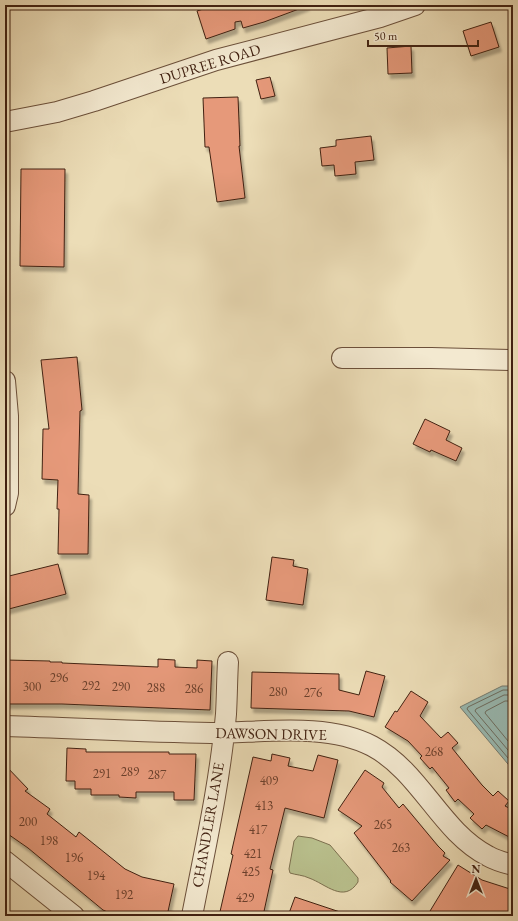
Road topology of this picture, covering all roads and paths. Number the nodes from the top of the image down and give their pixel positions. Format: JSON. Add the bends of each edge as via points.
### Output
{"nodes":[{"id":1,"x":415,"y":5,"type":"edge"},
{"id":2,"x":366,"y":12,"type":"edge"},
{"id":3,"x":5,"y":122,"type":"edge"},
{"id":4,"x":342,"y":358,"type":"dead end"},
{"id":5,"x":513,"y":360,"type":"edge"},
{"id":6,"x":5,"y":381,"type":"edge"},
{"id":7,"x":5,"y":506,"type":"edge"},
{"id":8,"x":228,"y":662,"type":"dead end"},
{"id":9,"x":5,"y":726,"type":"edge"},
{"id":10,"x":223,"y":732,"type":"junction"},
{"id":11,"x":5,"y":861,"type":"edge"},
{"id":12,"x":513,"y":865,"type":"edge"},
{"id":13,"x":74,"y":916,"type":"edge"},
{"id":14,"x":192,"y":916,"type":"edge"}],
"edges":[{"from":1,"to":2,"type":"street","name":"DUPREE ROAD"},
{"from":2,"to":3,"type":"street","name":"DUPREE ROAD","via":[[72,108]]},
{"from":4,"to":5,"type":"street"},
{"from":6,"to":7,"type":"street","via":[[8,416],[8,493]]},
{"from":8,"to":10,"type":"street","name":"CHANDLER LANE"},
{"from":9,"to":10,"type":"street","name":"DAWSON DRIVE"},
{"from":10,"to":12,"type":"street","name":"DAWSON DRIVE","via":[[304,731],[340,735],[370,745],[401,766],[455,830],[487,855]]},
{"from":10,"to":14,"type":"street","name":"CHANDLER LANE","via":[[212,812]]},
{"from":11,"to":13,"type":"street"}]}
